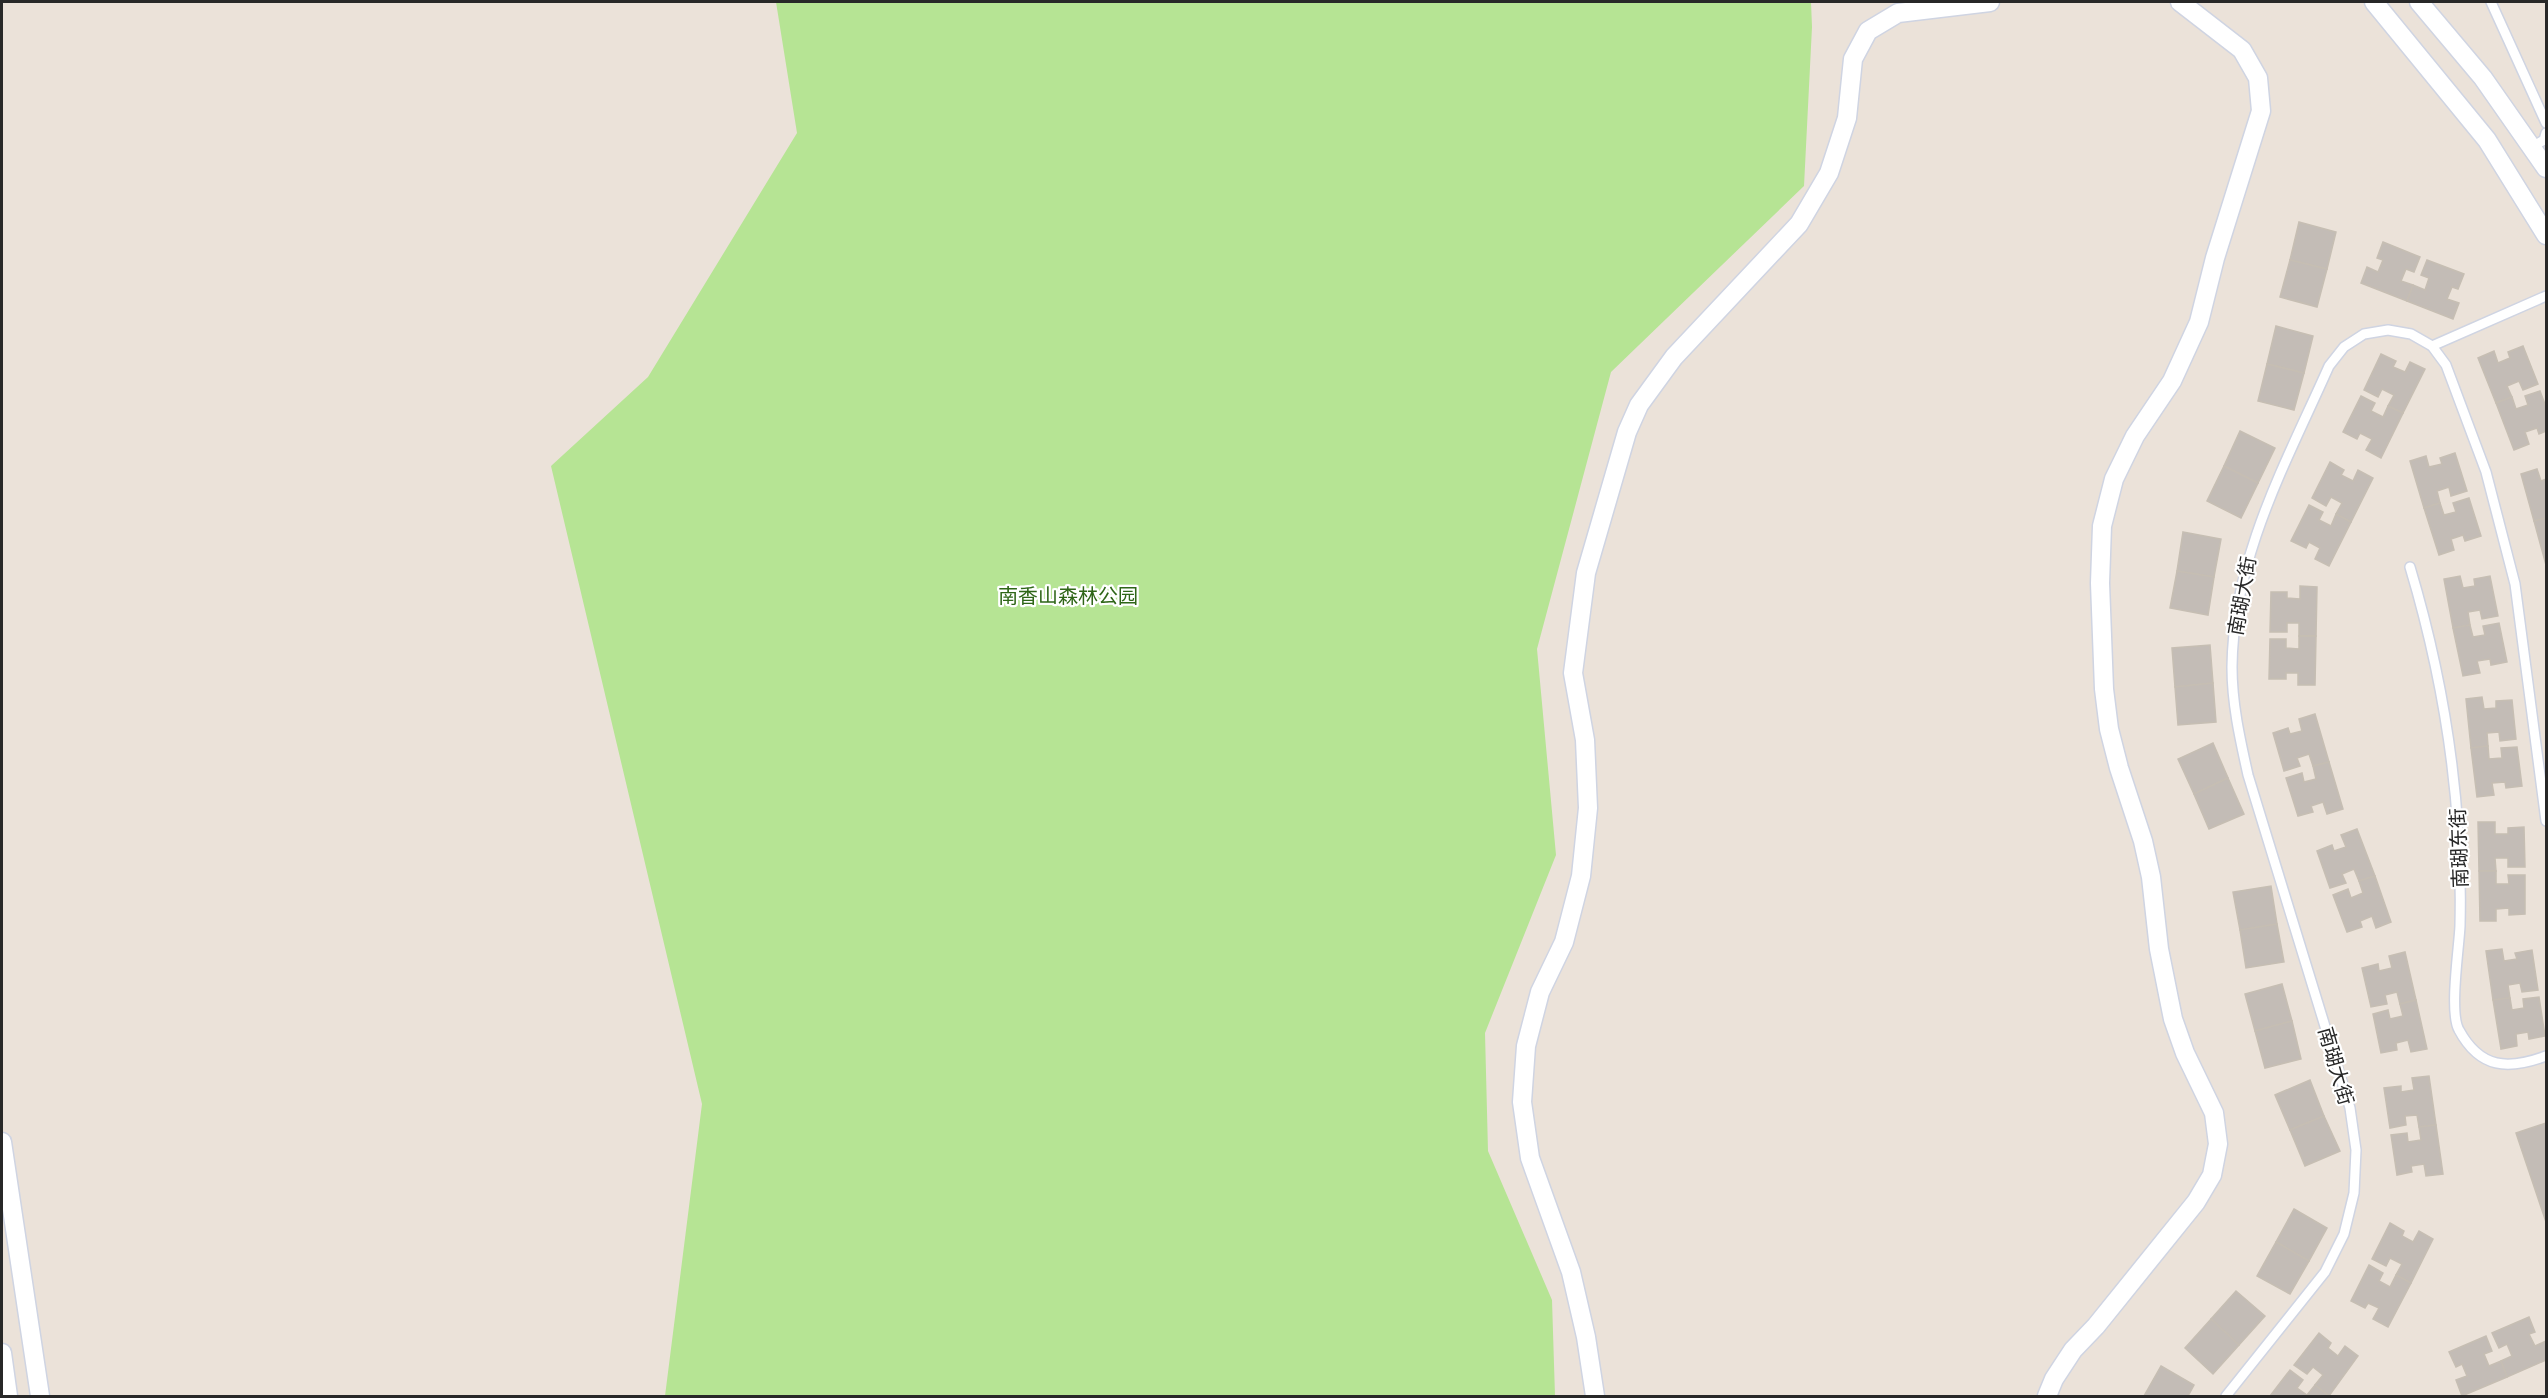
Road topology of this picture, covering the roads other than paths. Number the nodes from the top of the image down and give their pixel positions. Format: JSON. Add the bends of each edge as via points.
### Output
{"nodes":[{"id":1,"x":1990,"y":2,"type":"edge"},
{"id":2,"x":2180,"y":2,"type":"edge"},
{"id":3,"x":2374,"y":2,"type":"edge"},
{"id":4,"x":2419,"y":2,"type":"edge"},
{"id":5,"x":2491,"y":2,"type":"edge"},
{"id":6,"x":2547,"y":123,"type":"edge"},
{"id":7,"x":2547,"y":133,"type":"edge"},
{"id":8,"x":2532,"y":147,"type":"junction"},
{"id":9,"x":2547,"y":168,"type":"edge"},
{"id":10,"x":2547,"y":235,"type":"edge"},
{"id":11,"x":2547,"y":296,"type":"edge"},
{"id":12,"x":2432,"y":346,"type":"junction"},
{"id":13,"x":2410,"y":567,"type":"dead end"},
{"id":14,"x":2547,"y":821,"type":"edge"},
{"id":15,"x":2547,"y":1056,"type":"edge"},
{"id":16,"x":2,"y":1142,"type":"edge"},
{"id":17,"x":2,"y":1353,"type":"edge"},
{"id":18,"x":8,"y":1396,"type":"edge"},
{"id":19,"x":40,"y":1396,"type":"edge"},
{"id":20,"x":1595,"y":1396,"type":"edge"},
{"id":21,"x":2047,"y":1396,"type":"edge"},
{"id":22,"x":2226,"y":1396,"type":"edge"}],
"edges":[{"from":1,"to":20,"type":"street","via":[[1898,13],[1868,31],[1853,59],[1847,118],[1828,173],[1799,224],[1674,357],[1639,405],[1626,432],[1586,573],[1573,673],[1585,740],[1587,808],[1581,876],[1564,942],[1540,992],[1526,1046],[1522,1102],[1530,1158],[1570,1272]]},
{"from":2,"to":21,"type":"street","via":[[2242,50],[2258,78],[2261,111],[2199,322],[2172,381],[2135,436],[2114,479],[2102,526],[2100,583],[2109,729],[2151,877],[2162,972],[2173,1019],[2214,1113],[2218,1144],[2212,1175],[2196,1202],[2073,1350]]},
{"from":3,"to":10,"type":"street","via":[[2487,140]]},
{"from":4,"to":8,"type":"street","via":[[2483,78]]},
{"from":5,"to":6,"type":"lane"},
{"from":7,"to":8,"type":"lane","via":[[2544,140]]},
{"from":8,"to":9,"type":"street"},
{"from":11,"to":12,"type":"lane"},
{"from":12,"to":14,"type":"lane","via":[[2446,365],[2486,472],[2515,584]]},
{"from":12,"to":22,"type":"lane","name":"南瑚大街","via":[[2411,334],[2388,330],[2364,334],[2344,347],[2329,366],[2246,560],[2235,614],[2232,668],[2236,722],[2248,775],[2350,1108],[2356,1150],[2354,1192],[2344,1234],[2325,1272]]},
{"from":13,"to":15,"type":"lane","name":"南瑚东街","via":[[2438,673],[2455,782],[2461,890],[2457,1027],[2472,1051],[2496,1065],[2524,1064]]},
{"from":16,"to":19,"type":"street"},
{"from":17,"to":18,"type":"street"}]}
